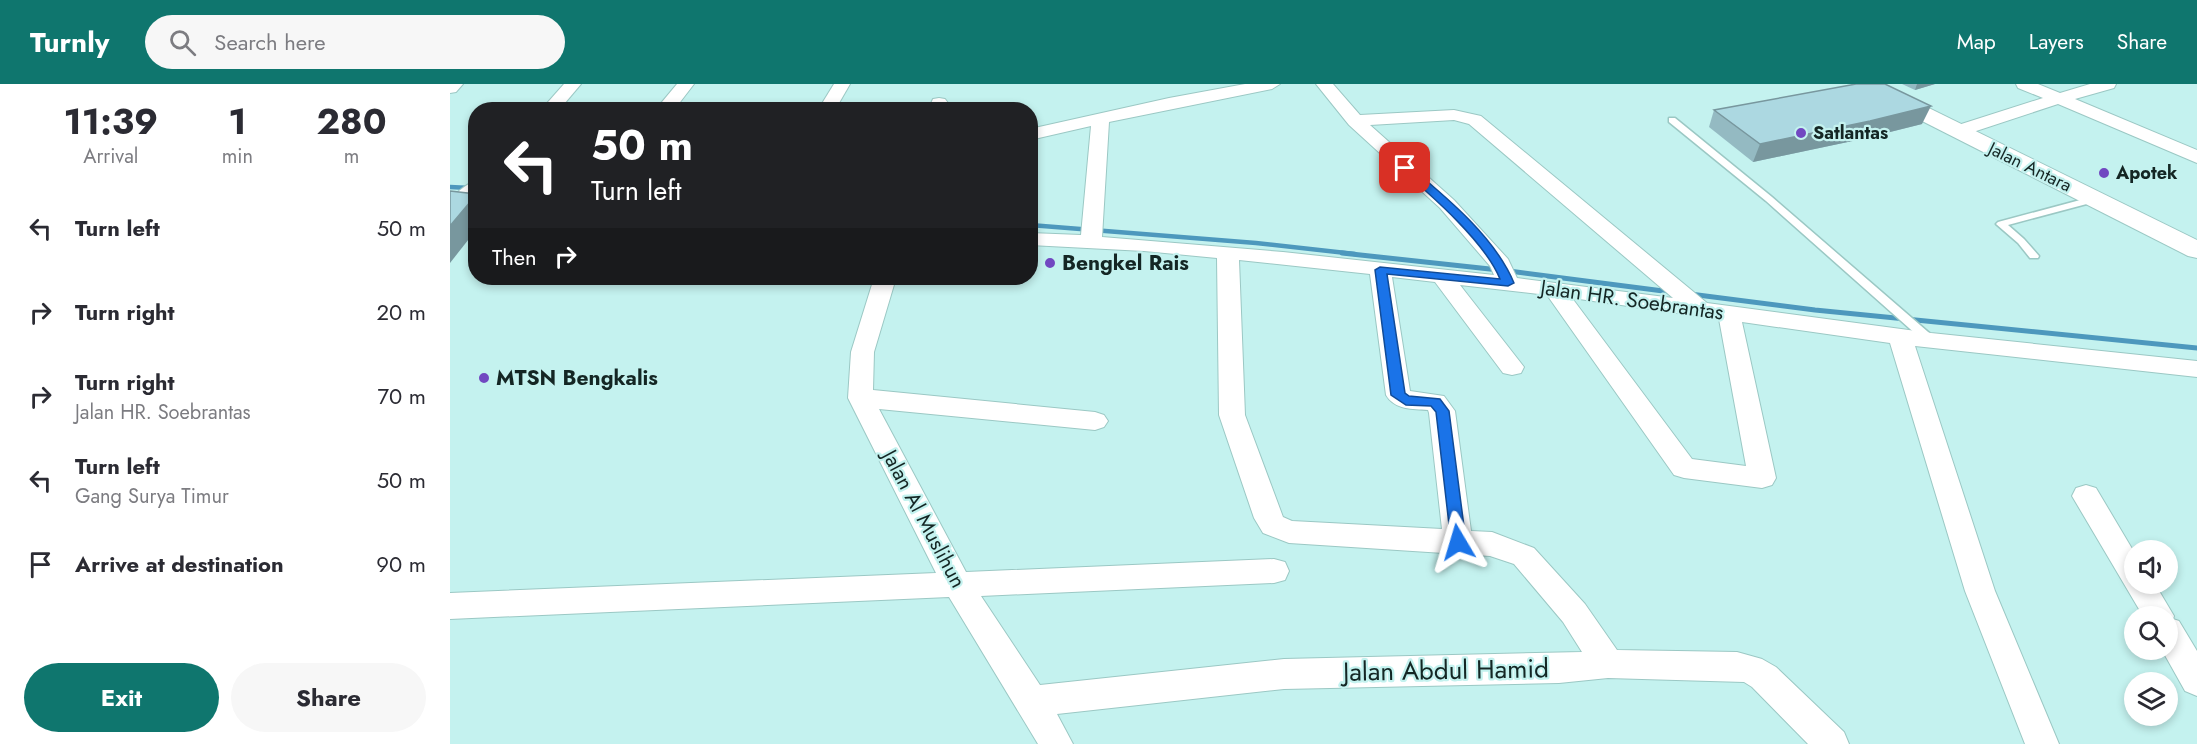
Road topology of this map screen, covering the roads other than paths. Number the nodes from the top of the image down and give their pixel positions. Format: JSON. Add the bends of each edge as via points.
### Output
{"nodes":[{"id":1,"x":455,"y":84,"type":"edge"},
{"id":2,"x":573,"y":84,"type":"edge"},
{"id":3,"x":686,"y":84,"type":"edge"},
{"id":4,"x":842,"y":84,"type":"edge"},
{"id":5,"x":1272,"y":84,"type":"edge"},
{"id":6,"x":1324,"y":84,"type":"edge"},
{"id":7,"x":1864,"y":84,"type":"edge"},
{"id":8,"x":2024,"y":84,"type":"edge"},
{"id":9,"x":2108,"y":84,"type":"edge"},
{"id":10,"x":450,"y":88,"type":"edge"},
{"id":11,"x":2060,"y":99,"type":"junction"},
{"id":12,"x":556,"y":102,"type":"edge"},
{"id":13,"x":672,"y":102,"type":"edge"},
{"id":14,"x":831,"y":102,"type":"edge"},
{"id":15,"x":1100,"y":120,"type":"junction"},
{"id":16,"x":1672,"y":120,"type":"dead end"},
{"id":17,"x":1355,"y":121,"type":"junction"},
{"id":18,"x":1958,"y":132,"type":"junction"},
{"id":19,"x":1038,"y":133,"type":"edge"},
{"id":20,"x":2197,"y":157,"type":"edge"},
{"id":21,"x":2094,"y":199,"type":"junction"},
{"id":22,"x":1038,"y":239,"type":"edge"},
{"id":23,"x":1090,"y":242,"type":"junction"},
{"id":24,"x":2197,"y":250,"type":"edge"},
{"id":25,"x":1228,"y":253,"type":"junction"},
{"id":26,"x":2034,"y":256,"type":"dead end"},
{"id":27,"x":1380,"y":270,"type":"junction"},
{"id":28,"x":1504,"y":275,"type":"junction"},
{"id":29,"x":1442,"y":276,"type":"junction"},
{"id":30,"x":883,"y":285,"type":"edge"},
{"id":31,"x":1554,"y":289,"type":"junction"},
{"id":32,"x":1701,"y":310,"type":"junction"},
{"id":33,"x":1728,"y":314,"type":"junction"},
{"id":34,"x":1916,"y":333,"type":"junction"},
{"id":35,"x":1512,"y":367,"type":"dead end"},
{"id":36,"x":2197,"y":369,"type":"edge"},
{"id":37,"x":861,"y":398,"type":"junction"},
{"id":38,"x":1095,"y":421,"type":"dead end"},
{"id":39,"x":2086,"y":496,"type":"dead end"},
{"id":40,"x":1458,"y":542,"type":"junction"},
{"id":41,"x":2124,"y":560,"type":"edge"},
{"id":42,"x":1274,"y":572,"type":"dead end"},
{"id":43,"x":957,"y":584,"type":"junction"},
{"id":44,"x":450,"y":606,"type":"edge"},
{"id":45,"x":2181,"y":641,"type":"edge"},
{"id":46,"x":1608,"y":663,"type":"junction"},
{"id":47,"x":2197,"y":681,"type":"edge"},
{"id":48,"x":1032,"y":701,"type":"junction"},
{"id":49,"x":1056,"y":744,"type":"edge"},
{"id":50,"x":1832,"y":744,"type":"edge"},
{"id":51,"x":2042,"y":744,"type":"edge"}],
"edges":[{"from":1,"to":10,"type":"street"},
{"from":2,"to":12,"type":"street"},
{"from":3,"to":13,"type":"street"},
{"from":4,"to":14,"type":"street"},
{"from":5,"to":15,"type":"street"},
{"from":6,"to":17,"type":"street"},
{"from":7,"to":18,"type":"street","name":"Jalan Antara"},
{"from":8,"to":11,"type":"street"},
{"from":9,"to":11,"type":"street"},
{"from":11,"to":18,"type":"street"},
{"from":11,"to":20,"type":"street"},
{"from":15,"to":19,"type":"street"},
{"from":15,"to":23,"type":"street"},
{"from":16,"to":34,"type":"lane","via":[[1769,199]]},
{"from":17,"to":28,"type":"street","via":[[1447,204]]},
{"from":17,"to":32,"type":"street","via":[[1454,115],[1476,120]]},
{"from":18,"to":21,"type":"street","name":"Jalan Antara"},
{"from":21,"to":24,"type":"street","name":"Jalan Antara"},
{"from":21,"to":26,"type":"lane","via":[[2001,224]]},
{"from":22,"to":23,"type":"street","name":"Jalan HR. Soebrantas"},
{"from":23,"to":25,"type":"street","name":"Jalan HR. Soebrantas"},
{"from":25,"to":27,"type":"street","name":"Jalan HR. Soebrantas"},
{"from":25,"to":40,"type":"street","via":[[1232,414],[1273,525],[1289,532]]},
{"from":27,"to":29,"type":"street","name":"Jalan HR. Soebrantas"},
{"from":27,"to":40,"type":"street","via":[[1398,395],[1406,400],[1435,402],[1442,411]]},
{"from":28,"to":29,"type":"street","name":"Jalan HR. Soebrantas"},
{"from":28,"to":31,"type":"street","name":"Jalan HR. Soebrantas"},
{"from":29,"to":35,"type":"street"},
{"from":30,"to":37,"type":"street","name":"Jalan Al Muslihun","via":[[861,357]]},
{"from":31,"to":32,"type":"street","name":"Jalan HR. Soebrantas"},
{"from":31,"to":33,"type":"street","via":[[1684,468],[1762,478]]},
{"from":32,"to":33,"type":"street","name":"Jalan HR. Soebrantas"},
{"from":33,"to":34,"type":"street","name":"Jalan HR. Soebrantas"},
{"from":34,"to":36,"type":"street","name":"Jalan HR. Soebrantas"},
{"from":34,"to":51,"type":"street","via":[[1980,591]]},
{"from":37,"to":38,"type":"street"},
{"from":37,"to":43,"type":"street","name":"Jalan Al Muslihun"},
{"from":39,"to":41,"type":"street"},
{"from":40,"to":46,"type":"street","via":[[1492,544],[1524,556],[1574,613]]},
{"from":42,"to":43,"type":"street"},
{"from":43,"to":44,"type":"street"},
{"from":43,"to":48,"type":"street","name":"Jalan Al Muslihun"},
{"from":45,"to":47,"type":"street"},
{"from":46,"to":48,"type":"street","name":"Jalan Abdul Hamid","via":[[1559,668],[1284,674]]},
{"from":46,"to":50,"type":"street","name":"Jalan Abdul Hamid","via":[[1751,669]]},
{"from":48,"to":49,"type":"street","name":"Jalan Al Muslihun"}]}
